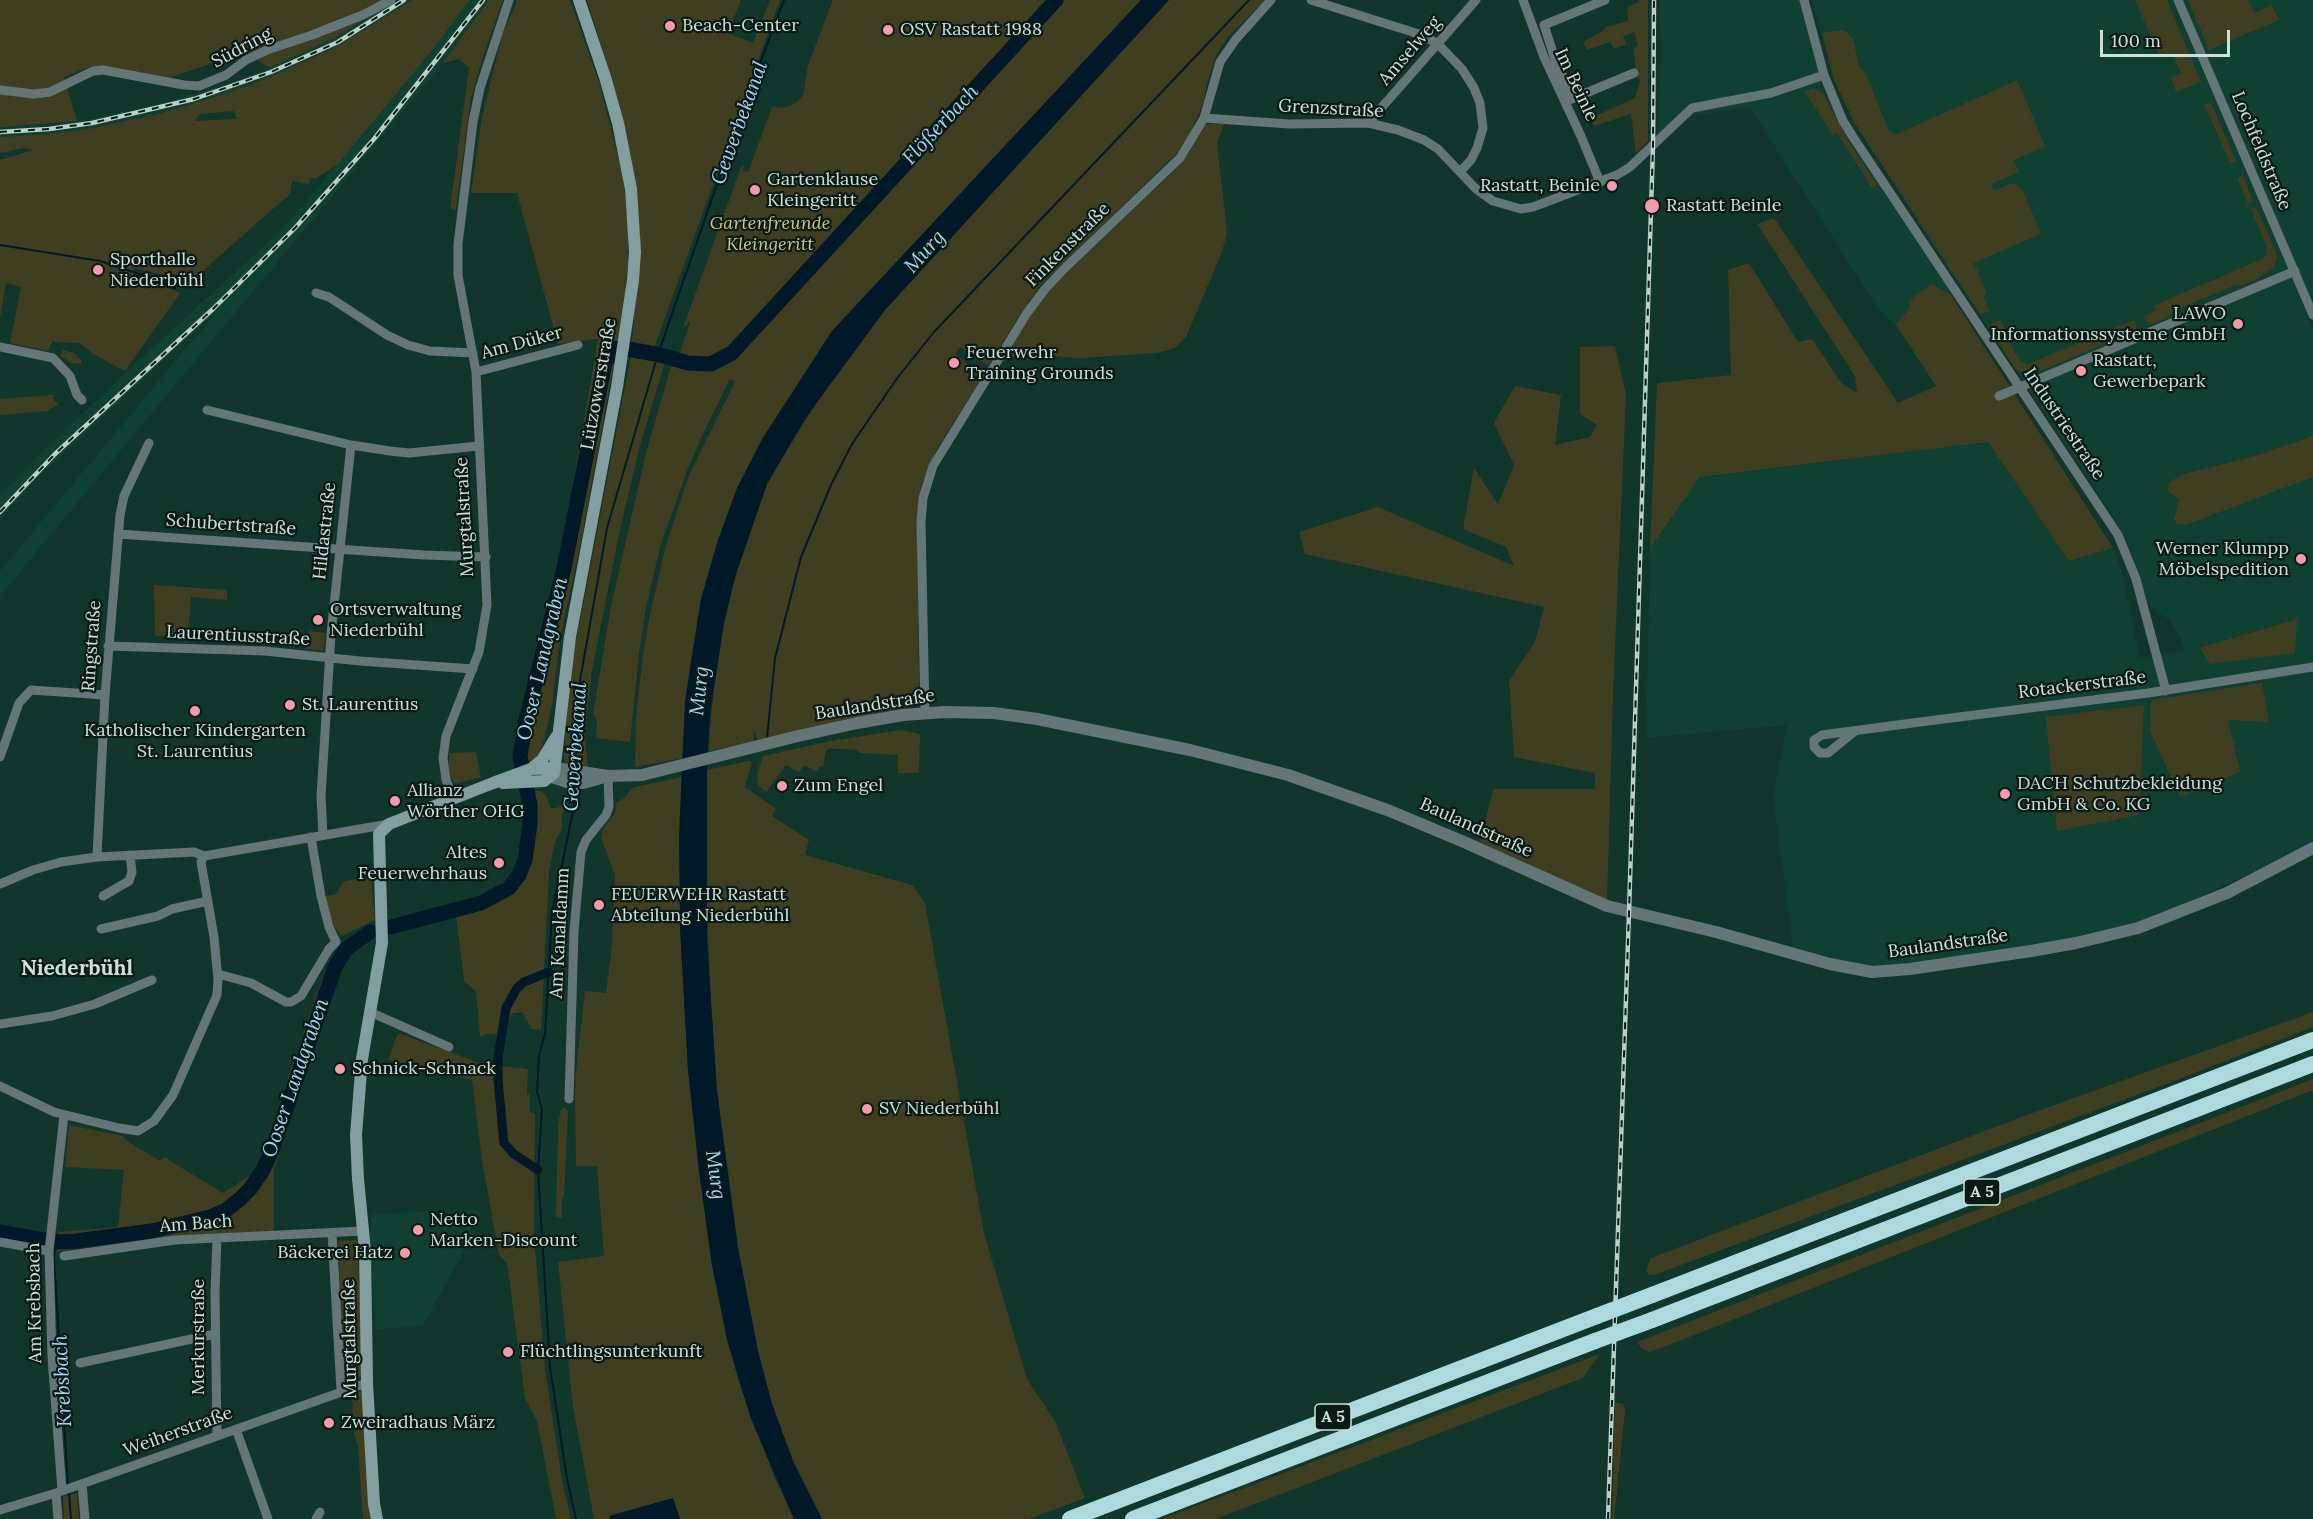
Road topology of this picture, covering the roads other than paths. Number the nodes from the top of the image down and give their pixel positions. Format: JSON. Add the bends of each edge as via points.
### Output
{"nodes":[{"id":1,"x":390,"y":0,"type":"edge"},
{"id":2,"x":509,"y":0,"type":"edge"},
{"id":3,"x":579,"y":0,"type":"edge"},
{"id":4,"x":1271,"y":0,"type":"edge"},
{"id":5,"x":1311,"y":0,"type":"edge"},
{"id":6,"x":1476,"y":0,"type":"edge"},
{"id":7,"x":1523,"y":0,"type":"edge"},
{"id":8,"x":1605,"y":0,"type":"edge"},
{"id":9,"x":1804,"y":0,"type":"edge"},
{"id":10,"x":2178,"y":0,"type":"edge"},
{"id":11,"x":1438,"y":44,"type":"junction"},
{"id":12,"x":1634,"y":72,"type":"dead end"},
{"id":13,"x":1824,"y":75,"type":"junction"},
{"id":14,"x":0,"y":90,"type":"edge"},
{"id":15,"x":1569,"y":100,"type":"junction"},
{"id":16,"x":1204,"y":118,"type":"junction"},
{"id":17,"x":1368,"y":123,"type":"junction"},
{"id":18,"x":1460,"y":172,"type":"junction"},
{"id":19,"x":1600,"y":182,"type":"junction"},
{"id":20,"x":2295,"y":271,"type":"junction"},
{"id":21,"x":315,"y":293,"type":"dead end"},
{"id":22,"x":2313,"y":315,"type":"edge"},
{"id":23,"x":578,"y":345,"type":"dead end"},
{"id":24,"x":0,"y":347,"type":"edge"},
{"id":25,"x":473,"y":353,"type":"junction"},
{"id":26,"x":476,"y":372,"type":"junction"},
{"id":27,"x":2019,"y":388,"type":"junction"},
{"id":28,"x":1999,"y":396,"type":"dead end"},
{"id":29,"x":82,"y":400,"type":"dead end"},
{"id":30,"x":207,"y":410,"type":"dead end"},
{"id":31,"x":149,"y":443,"type":"dead end"},
{"id":32,"x":351,"y":445,"type":"junction"},
{"id":33,"x":479,"y":446,"type":"junction"},
{"id":34,"x":118,"y":534,"type":"junction"},
{"id":35,"x":340,"y":549,"type":"junction"},
{"id":36,"x":486,"y":557,"type":"junction"},
{"id":37,"x":108,"y":646,"type":"junction"},
{"id":38,"x":330,"y":658,"type":"junction"},
{"id":39,"x":2313,"y":667,"type":"edge"},
{"id":40,"x":473,"y":669,"type":"junction"},
{"id":41,"x":2166,"y":691,"type":"junction"},
{"id":42,"x":105,"y":695,"type":"junction"},
{"id":43,"x":925,"y":713,"type":"junction"},
{"id":44,"x":1855,"y":730,"type":"dead end"},
{"id":45,"x":559,"y":733,"type":"junction"},
{"id":46,"x":0,"y":757,"type":"edge"},
{"id":47,"x":553,"y":772,"type":"junction"},
{"id":48,"x":608,"y":776,"type":"junction"},
{"id":49,"x":526,"y":777,"type":"junction"},
{"id":50,"x":453,"y":798,"type":"junction"},
{"id":51,"x":389,"y":824,"type":"junction"},
{"id":52,"x":323,"y":835,"type":"junction"},
{"id":53,"x":311,"y":837,"type":"junction"},
{"id":54,"x":2313,"y":848,"type":"edge"},
{"id":55,"x":130,"y":855,"type":"junction"},
{"id":56,"x":204,"y":856,"type":"junction"},
{"id":57,"x":97,"y":857,"type":"junction"},
{"id":58,"x":0,"y":884,"type":"edge"},
{"id":59,"x":103,"y":896,"type":"dead end"},
{"id":60,"x":208,"y":901,"type":"junction"},
{"id":61,"x":101,"y":928,"type":"dead end"},
{"id":62,"x":218,"y":974,"type":"junction"},
{"id":63,"x":152,"y":980,"type":"dead end"},
{"id":64,"x":370,"y":1012,"type":"junction"},
{"id":65,"x":0,"y":1024,"type":"edge"},
{"id":66,"x":2313,"y":1040,"type":"edge"},
{"id":67,"x":449,"y":1047,"type":"dead end"},
{"id":68,"x":2313,"y":1064,"type":"edge"},
{"id":69,"x":0,"y":1086,"type":"edge"},
{"id":70,"x":569,"y":1099,"type":"dead end"},
{"id":71,"x":64,"y":1115,"type":"junction"},
{"id":72,"x":363,"y":1231,"type":"junction"},
{"id":73,"x":332,"y":1233,"type":"junction"},
{"id":74,"x":217,"y":1238,"type":"junction"},
{"id":75,"x":0,"y":1242,"type":"edge"},
{"id":76,"x":49,"y":1248,"type":"junction"},
{"id":77,"x":64,"y":1256,"type":"dead end"},
{"id":78,"x":215,"y":1334,"type":"junction"},
{"id":79,"x":80,"y":1363,"type":"dead end"},
{"id":80,"x":367,"y":1383,"type":"junction"},
{"id":81,"x":341,"y":1391,"type":"junction"},
{"id":82,"x":236,"y":1429,"type":"junction"},
{"id":83,"x":216,"y":1436,"type":"junction"},
{"id":84,"x":82,"y":1484,"type":"junction"},
{"id":85,"x":63,"y":1490,"type":"junction"},
{"id":86,"x":0,"y":1510,"type":"edge"},
{"id":87,"x":267,"y":1517,"type":"edge"},
{"id":88,"x":58,"y":1519,"type":"edge"},
{"id":89,"x":85,"y":1519,"type":"edge"},
{"id":90,"x":257,"y":1519,"type":"edge"},
{"id":91,"x":377,"y":1519,"type":"edge"},
{"id":92,"x":1070,"y":1519,"type":"edge"},
{"id":93,"x":1133,"y":1519,"type":"edge"}],
"edges":[{"from":1,"to":14,"type":"street","name":"Südring","via":[[365,14],[267,50],[199,86],[103,70],[83,75],[50,92]]},
{"from":2,"to":25,"type":"street","name":"Murgtalstraße","via":[[473,122],[457,262]]},
{"from":3,"to":45,"type":"main road","name":"Lützowerstraße","via":[[612,100],[631,189],[635,252],[623,348],[570,638]]},
{"from":4,"to":16,"type":"street","name":"Finkenstraße","via":[[1220,62]]},
{"from":5,"to":11,"type":"street","via":[[1410,31]]},
{"from":6,"to":11,"type":"street","name":"Amselweg"},
{"from":7,"to":15,"type":"street","name":"Im Beinle","via":[[1544,57]]},
{"from":8,"to":15,"type":"street","name":"Im Beinle","via":[[1544,25]]},
{"from":9,"to":13,"type":"street","name":"Industriestraße"},
{"from":10,"to":20,"type":"street","name":"Lochfeldstraße"},
{"from":11,"to":17,"type":"street","name":"Amselweg"},
{"from":11,"to":18,"type":"street","via":[[1469,78],[1480,103],[1481,138],[1471,160]]},
{"from":12,"to":15,"type":"street"},
{"from":13,"to":19,"type":"street","name":"Grenzstraße","via":[[1771,93],[1692,108],[1629,167]]},
{"from":13,"to":27,"type":"street","name":"Industriestraße","via":[[1853,137]]},
{"from":15,"to":19,"type":"street","name":"Im Beinle"},
{"from":16,"to":17,"type":"street","name":"Grenzstraße","via":[[1289,124]]},
{"from":16,"to":43,"type":"street","name":"Finkenstraße","via":[[1170,169],[1065,268],[1027,313],[933,466],[924,492],[921,522]]},
{"from":17,"to":18,"type":"street","name":"Grenzstraße","via":[[1424,140]]},
{"from":18,"to":19,"type":"street","name":"Grenzstraße","via":[[1483,195],[1513,208],[1533,207]]},
{"from":20,"to":22,"type":"street","name":"Lochfeldstraße"},
{"from":20,"to":27,"type":"street"},
{"from":21,"to":25,"type":"street","via":[[329,297],[408,345],[430,351]]},
{"from":23,"to":26,"type":"street","name":"Am Düker"},
{"from":24,"to":29,"type":"street","via":[[53,358],[70,376]]},
{"from":25,"to":26,"type":"street","name":"Murgtalstraße"},
{"from":26,"to":33,"type":"street","name":"Murgtalstraße"},
{"from":27,"to":28,"type":"street"},
{"from":27,"to":41,"type":"street","name":"Industriestraße","via":[[2121,541],[2136,579]]},
{"from":30,"to":32,"type":"street"},
{"from":31,"to":34,"type":"street","name":"Ringstraße","via":[[124,496]]},
{"from":32,"to":33,"type":"street","via":[[409,453]]},
{"from":32,"to":35,"type":"street","name":"Hildastraße"},
{"from":33,"to":36,"type":"street","name":"Murgtalstraße"},
{"from":34,"to":35,"type":"street","name":"Schubertstraße"},
{"from":34,"to":37,"type":"street","name":"Ringstraße"},
{"from":35,"to":36,"type":"street","name":"Schubertstraße"},
{"from":35,"to":38,"type":"street","name":"Hildastraße"},
{"from":36,"to":40,"type":"street","name":"Murgtalstraße","via":[[484,632]]},
{"from":37,"to":38,"type":"street","name":"Laurentiusstraße","via":[[219,648]]},
{"from":37,"to":42,"type":"street","name":"Ringstraße"},
{"from":38,"to":40,"type":"street","name":"Laurentiusstraße"},
{"from":38,"to":52,"type":"street","name":"Hildastraße","via":[[321,797]]},
{"from":39,"to":41,"type":"street","name":"Rotackerstraße"},
{"from":40,"to":50,"type":"street","name":"Murgtalstraße","via":[[446,736],[443,758]]},
{"from":41,"to":44,"type":"street","name":"Rotackerstraße"},
{"from":42,"to":46,"type":"street","via":[[31,690],[19,703]]},
{"from":42,"to":57,"type":"street","name":"Ringstraße"},
{"from":43,"to":48,"type":"street","name":"Baulandstraße","via":[[857,723],[642,775]]},
{"from":43,"to":54,"type":"street","name":"Baulandstraße","via":[[994,713],[1037,719],[1252,764],[1390,811],[1607,906],[1872,972],[2031,951],[2138,928],[2227,893]]},
{"from":45,"to":47,"type":"main road","name":"Lützowerstraße"},
{"from":45,"to":49,"type":"main road"},
{"from":47,"to":48,"type":"street","name":"Baulandstraße","via":[[570,777]]},
{"from":47,"to":49,"type":"main road","via":[[544,781]]},
{"from":48,"to":70,"type":"street","name":"Am Kanaldamm","via":[[609,807],[581,852],[574,931]]},
{"from":49,"to":50,"type":"main road","via":[[493,783]]},
{"from":50,"to":51,"type":"main road"},
{"from":51,"to":52,"type":"street"},
{"from":51,"to":64,"type":"main road","name":"Murgtalstraße","via":[[378,839],[382,943]]},
{"from":52,"to":53,"type":"street"},
{"from":53,"to":56,"type":"street"},
{"from":53,"to":62,"type":"street","via":[[321,896],[336,942],[301,996],[286,1002],[251,983]]},
{"from":55,"to":56,"type":"street","via":[[194,852]]},
{"from":55,"to":57,"type":"street"},
{"from":55,"to":59,"type":"street","via":[[129,881]]},
{"from":56,"to":60,"type":"street","via":[[201,862]]},
{"from":57,"to":58,"type":"street","via":[[47,865]]},
{"from":60,"to":61,"type":"street"},
{"from":60,"to":62,"type":"street"},
{"from":62,"to":71,"type":"street","via":[[216,1000],[173,1095],[154,1121],[138,1131],[129,1131]]},
{"from":63,"to":65,"type":"street","via":[[95,1004]]},
{"from":64,"to":67,"type":"street"},
{"from":64,"to":72,"type":"main road","name":"Murgtalstraße","via":[[356,1117]]},
{"from":66,"to":92,"type":"highway","number":"A 5","bridge":true},
{"from":68,"to":93,"type":"highway","number":"A 5","bridge":true},
{"from":69,"to":71,"type":"street"},
{"from":71,"to":76,"type":"street","name":"Am Krebsbach"},
{"from":72,"to":73,"type":"street"},
{"from":72,"to":80,"type":"main road","name":"Murgtalstraße"},
{"from":73,"to":74,"type":"street","name":"Am Bach"},
{"from":73,"to":81,"type":"street","name":"Murgtalstraße"},
{"from":74,"to":77,"type":"street","name":"Am Bach"},
{"from":74,"to":78,"type":"street","name":"Merkurstraße"},
{"from":75,"to":76,"type":"street"},
{"from":76,"to":85,"type":"street","name":"Am Krebsbach","via":[[52,1366]]},
{"from":78,"to":79,"type":"street"},
{"from":78,"to":83,"type":"street","name":"Merkurstraße"},
{"from":80,"to":81,"type":"street","name":"Weiherstraße"},
{"from":80,"to":91,"type":"main road","name":"Murgtalstraße"},
{"from":81,"to":82,"type":"street","name":"Weiherstraße"},
{"from":82,"to":83,"type":"street","name":"Weiherstraße"},
{"from":82,"to":87,"type":"street"},
{"from":83,"to":84,"type":"street","name":"Weiherstraße"},
{"from":84,"to":85,"type":"street","name":"Weiherstraße"},
{"from":84,"to":89,"type":"street"},
{"from":85,"to":86,"type":"street","name":"Weiherstraße"},
{"from":85,"to":88,"type":"street","name":"Am Krebsbach"},
{"from":87,"to":90,"type":"street"}]}
